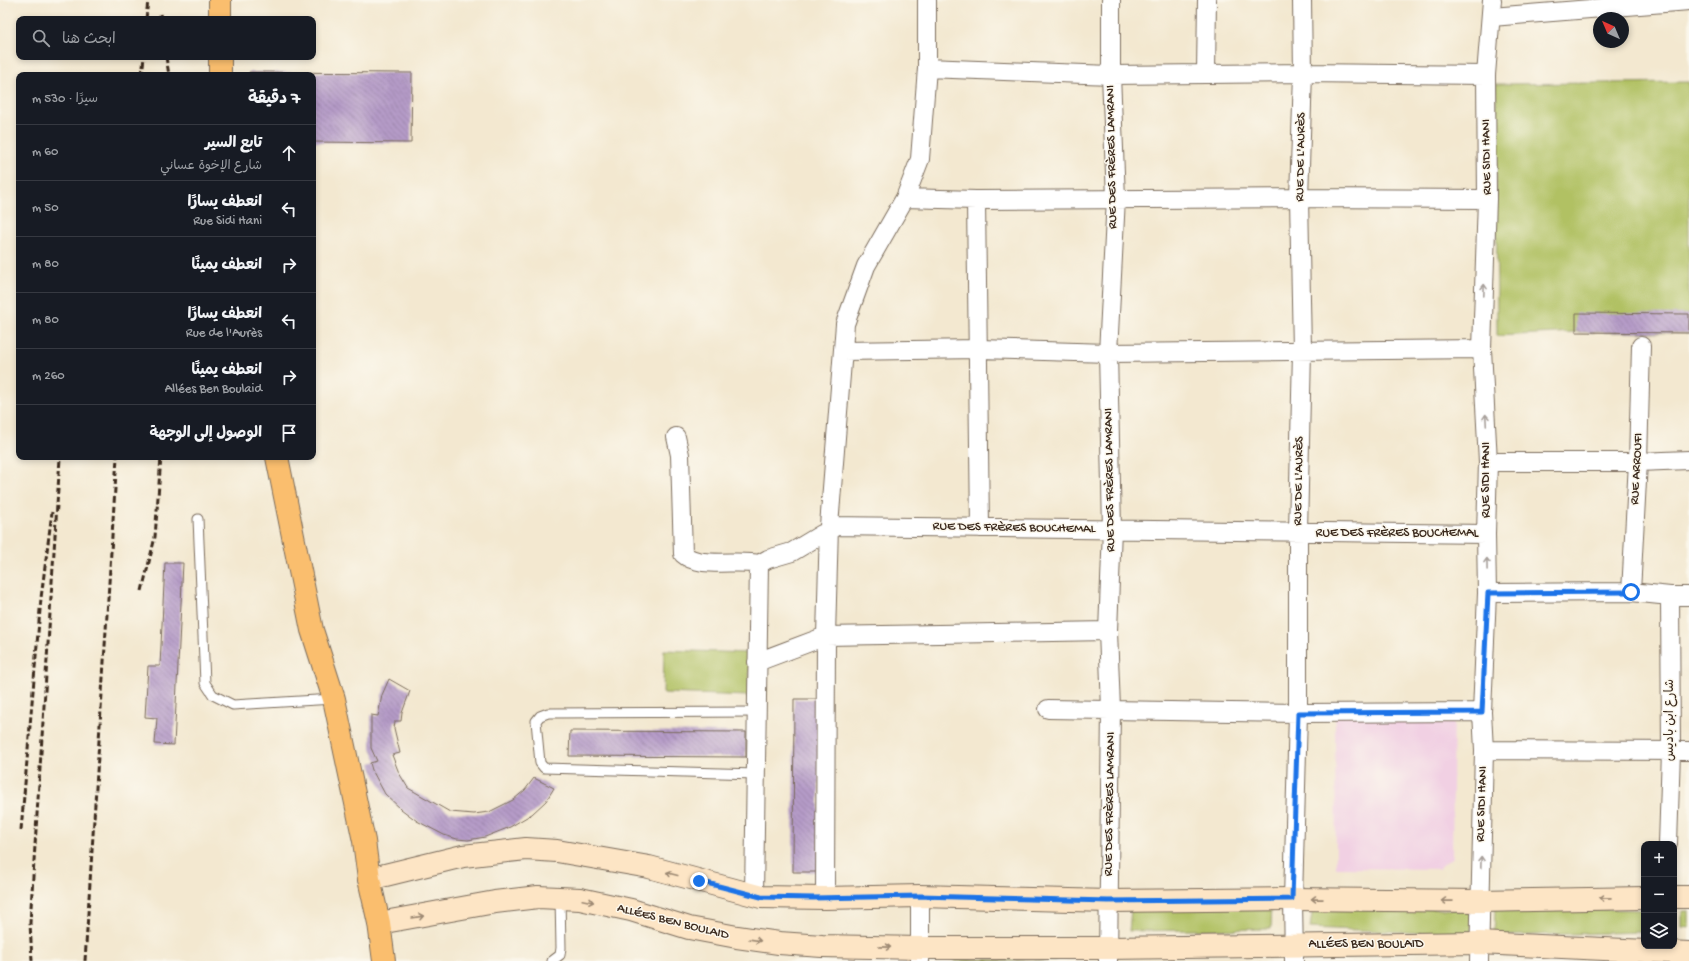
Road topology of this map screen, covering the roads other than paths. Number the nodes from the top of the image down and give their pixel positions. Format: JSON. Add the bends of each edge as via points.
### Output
{"nodes":[{"id":1,"x":220,"y":0,"type":"edge"},
{"id":2,"x":927,"y":0,"type":"edge"},
{"id":3,"x":1111,"y":0,"type":"edge"},
{"id":4,"x":1207,"y":0,"type":"edge"},
{"id":5,"x":1302,"y":0,"type":"edge"},
{"id":6,"x":1689,"y":1,"type":"edge"},
{"id":7,"x":1492,"y":8,"type":"edge"},
{"id":8,"x":220,"y":16,"type":"edge"},
{"id":9,"x":220,"y":60,"type":"edge"},
{"id":10,"x":927,"y":68,"type":"junction"},
{"id":11,"x":220,"y":72,"type":"edge"},
{"id":12,"x":1206,"y":73,"type":"junction"},
{"id":13,"x":1303,"y":73,"type":"junction"},
{"id":14,"x":1111,"y":75,"type":"junction"},
{"id":15,"x":1486,"y":75,"type":"junction"},
{"id":16,"x":905,"y":198,"type":"junction"},
{"id":17,"x":1116,"y":198,"type":"junction"},
{"id":18,"x":1299,"y":198,"type":"junction"},
{"id":19,"x":1488,"y":199,"type":"junction"},
{"id":20,"x":976,"y":200,"type":"junction"},
{"id":21,"x":1641,"y":346,"type":"dead end"},
{"id":22,"x":979,"y":348,"type":"junction"},
{"id":23,"x":1482,"y":349,"type":"junction"},
{"id":24,"x":1302,"y":350,"type":"junction"},
{"id":25,"x":843,"y":351,"type":"junction"},
{"id":26,"x":1108,"y":353,"type":"junction"},
{"id":27,"x":676,"y":437,"type":"dead end"},
{"id":28,"x":278,"y":460,"type":"edge"},
{"id":29,"x":1689,"y":460,"type":"edge"},
{"id":30,"x":1488,"y":462,"type":"junction"},
{"id":31,"x":1638,"y":462,"type":"junction"},
{"id":32,"x":198,"y":519,"type":"dead end"},
{"id":33,"x":980,"y":528,"type":"junction"},
{"id":34,"x":1112,"y":529,"type":"junction"},
{"id":35,"x":825,"y":530,"type":"junction"},
{"id":36,"x":1298,"y":532,"type":"junction"},
{"id":37,"x":1486,"y":534,"type":"junction"},
{"id":38,"x":759,"y":564,"type":"junction"},
{"id":39,"x":1631,"y":592,"type":"junction"},
{"id":40,"x":1488,"y":593,"type":"junction"},
{"id":41,"x":1670,"y":596,"type":"junction"},
{"id":42,"x":1689,"y":596,"type":"edge"},
{"id":43,"x":1108,"y":631,"type":"junction"},
{"id":44,"x":826,"y":636,"type":"junction"},
{"id":45,"x":757,"y":662,"type":"junction"},
{"id":46,"x":334,"y":699,"type":"junction"},
{"id":47,"x":1048,"y":709,"type":"dead end"},
{"id":48,"x":1112,"y":709,"type":"junction"},
{"id":49,"x":756,"y":712,"type":"junction"},
{"id":50,"x":1482,"y":712,"type":"junction"},
{"id":51,"x":1298,"y":713,"type":"junction"},
{"id":52,"x":1484,"y":750,"type":"junction"},
{"id":53,"x":1689,"y":750,"type":"edge"},
{"id":54,"x":1671,"y":751,"type":"junction"},
{"id":55,"x":756,"y":774,"type":"junction"},
{"id":56,"x":1668,"y":841,"type":"edge"},
{"id":57,"x":369,"y":879,"type":"junction"},
{"id":58,"x":754,"y":895,"type":"junction"},
{"id":59,"x":920,"y":896,"type":"junction"},
{"id":60,"x":1677,"y":897,"type":"edge"},
{"id":61,"x":1689,"y":897,"type":"edge"},
{"id":62,"x":560,"y":898,"type":"junction"},
{"id":63,"x":825,"y":898,"type":"junction"},
{"id":64,"x":1641,"y":898,"type":"edge"},
{"id":65,"x":1292,"y":899,"type":"junction"},
{"id":66,"x":1108,"y":901,"type":"junction"},
{"id":67,"x":1480,"y":901,"type":"junction"},
{"id":68,"x":379,"y":923,"type":"junction"},
{"id":69,"x":1479,"y":952,"type":"edge"},
{"id":70,"x":1294,"y":953,"type":"edge"},
{"id":71,"x":1667,"y":953,"type":"edge"},
{"id":72,"x":1689,"y":953,"type":"edge"},
{"id":73,"x":920,"y":955,"type":"edge"},
{"id":74,"x":1108,"y":955,"type":"edge"},
{"id":75,"x":384,"y":961,"type":"edge"},
{"id":76,"x":552,"y":961,"type":"edge"}],
"edges":[{"from":1,"to":8,"type":"main road"},
{"from":2,"to":10,"type":"street"},
{"from":3,"to":14,"type":"street","name":"RUE DES FRÈRES LAMRANI"},
{"from":4,"to":12,"type":"street"},
{"from":5,"to":13,"type":"street","name":"RUE DE L'AURÈS"},
{"from":6,"to":7,"type":"street"},
{"from":7,"to":15,"type":"street","name":"RUE SIDI HANI"},
{"from":9,"to":11,"type":"main road"},
{"from":10,"to":14,"type":"street"},
{"from":10,"to":16,"type":"street","via":[[920,159]]},
{"from":12,"to":13,"type":"street"},
{"from":12,"to":14,"type":"street"},
{"from":13,"to":15,"type":"street"},
{"from":13,"to":18,"type":"street","name":"RUE DE L'AURÈS"},
{"from":14,"to":17,"type":"street","name":"RUE DES FRÈRES LAMRANI"},
{"from":15,"to":19,"type":"street","name":"RUE SIDI HANI"},
{"from":16,"to":20,"type":"street"},
{"from":16,"to":25,"type":"street","via":[[866,266],[845,324]]},
{"from":17,"to":18,"type":"street"},
{"from":17,"to":20,"type":"street"},
{"from":17,"to":26,"type":"street","name":"RUE DES FRÈRES LAMRANI"},
{"from":18,"to":19,"type":"street"},
{"from":18,"to":24,"type":"street","name":"RUE DE L'AURÈS"},
{"from":23,"to":19,"type":"street","name":"RUE SIDI HANI","one_way":true},
{"from":20,"to":22,"type":"street"},
{"from":21,"to":31,"type":"street","name":"RUE ARROUFI"},
{"from":22,"to":25,"type":"street"},
{"from":22,"to":26,"type":"street"},
{"from":22,"to":33,"type":"street"},
{"from":23,"to":24,"type":"street"},
{"from":30,"to":23,"type":"street","name":"RUE SIDI HANI","one_way":true},
{"from":24,"to":26,"type":"street"},
{"from":24,"to":36,"type":"street","name":"RUE DE L'AURÈS"},
{"from":25,"to":35,"type":"street"},
{"from":26,"to":34,"type":"street","name":"RUE DES FRÈRES LAMRANI"},
{"from":27,"to":38,"type":"street","via":[[680,455],[683,554],[688,559],[697,561]]},
{"from":28,"to":46,"type":"main road","via":[[312,630]]},
{"from":29,"to":31,"type":"street"},
{"from":30,"to":31,"type":"street"},
{"from":30,"to":37,"type":"street","name":"RUE SIDI HANI"},
{"from":31,"to":39,"type":"street","name":"RUE ARROUFI"},
{"from":32,"to":46,"type":"lane","via":[[204,683],[213,695],[233,705]]},
{"from":33,"to":34,"type":"street","name":"RUE DES FRÈRES BOUCHEMAL"},
{"from":33,"to":35,"type":"street","name":"RUE DES FRÈRES BOUCHEMAL"},
{"from":34,"to":36,"type":"street","name":"RUE DES FRÈRES BOUCHEMAL"},
{"from":34,"to":43,"type":"street","name":"RUE DES FRÈRES LAMRANI"},
{"from":35,"to":38,"type":"street","via":[[792,552]]},
{"from":35,"to":44,"type":"street"},
{"from":36,"to":37,"type":"street","name":"RUE DES FRÈRES BOUCHEMAL"},
{"from":36,"to":51,"type":"street","name":"RUE DE L'AURÈS"},
{"from":40,"to":37,"type":"street","name":"RUE SIDI HANI","one_way":true},
{"from":38,"to":45,"type":"street"},
{"from":39,"to":40,"type":"street"},
{"from":39,"to":41,"type":"street"},
{"from":40,"to":50,"type":"street","name":"RUE SIDI HANI"},
{"from":41,"to":42,"type":"street"},
{"from":41,"to":54,"type":"street","name":"شارع ابن باديس"},
{"from":43,"to":44,"type":"street"},
{"from":43,"to":48,"type":"street","name":"RUE DES FRÈRES LAMRANI"},
{"from":44,"to":45,"type":"street"},
{"from":44,"to":63,"type":"street"},
{"from":45,"to":49,"type":"street"},
{"from":46,"to":57,"type":"main road","via":[[364,841]]},
{"from":47,"to":48,"type":"street"},
{"from":48,"to":51,"type":"street"},
{"from":48,"to":66,"type":"street","name":"RUE DES FRÈRES LAMRANI"},
{"from":49,"to":55,"type":"street"},
{"from":49,"to":55,"type":"lane","via":[[548,713],[536,721],[540,763],[544,768]]},
{"from":50,"to":51,"type":"street"},
{"from":50,"to":52,"type":"street","name":"RUE SIDI HANI"},
{"from":51,"to":65,"type":"street","name":"RUE DE L'AURÈS"},
{"from":52,"to":54,"type":"street"},
{"from":67,"to":52,"type":"street","name":"RUE SIDI HANI","one_way":true},
{"from":53,"to":54,"type":"street"},
{"from":54,"to":56,"type":"street","name":"شارع ابن باديس"},
{"from":55,"to":58,"type":"street"},
{"from":58,"to":57,"type":"main road","one_way":true,"via":[[649,868],[564,852],[526,849],[462,856]]},
{"from":57,"to":68,"type":"main road"},
{"from":58,"to":63,"type":"main road"},
{"from":59,"to":63,"type":"main road"},
{"from":59,"to":66,"type":"main road"},
{"from":59,"to":73,"type":"street"},
{"from":60,"to":61,"type":"main road"},
{"from":68,"to":62,"type":"main road","name":"ALLÉES BEN BOULAID","one_way":true,"via":[[495,902],[538,897]]},
{"from":62,"to":73,"type":"main road","name":"ALLÉES BEN BOULAID","one_way":true,"via":[[580,899],[631,910],[689,928],[744,938]]},
{"from":62,"to":76,"type":"lane","via":[[561,948],[560,955]]},
{"from":64,"to":67,"type":"main road","one_way":true},
{"from":65,"to":66,"type":"main road"},
{"from":67,"to":65,"type":"main road","one_way":true},
{"from":65,"to":70,"type":"street","name":"RUE DE L'AURÈS"},
{"from":66,"to":74,"type":"street","name":"RUE DES FRÈRES LAMRANI"},
{"from":67,"to":69,"type":"street","name":"RUE SIDI HANI"},
{"from":68,"to":75,"type":"main road"},
{"from":69,"to":70,"type":"main road","name":"ALLÉES BEN BOULAID"},
{"from":69,"to":71,"type":"main road","name":"ALLÉES BEN BOULAID"},
{"from":70,"to":74,"type":"main road","name":"ALLÉES BEN BOULAID"},
{"from":71,"to":72,"type":"main road","name":"ALLÉES BEN BOULAID"},
{"from":73,"to":74,"type":"main road","name":"ALLÉES BEN BOULAID"}]}
